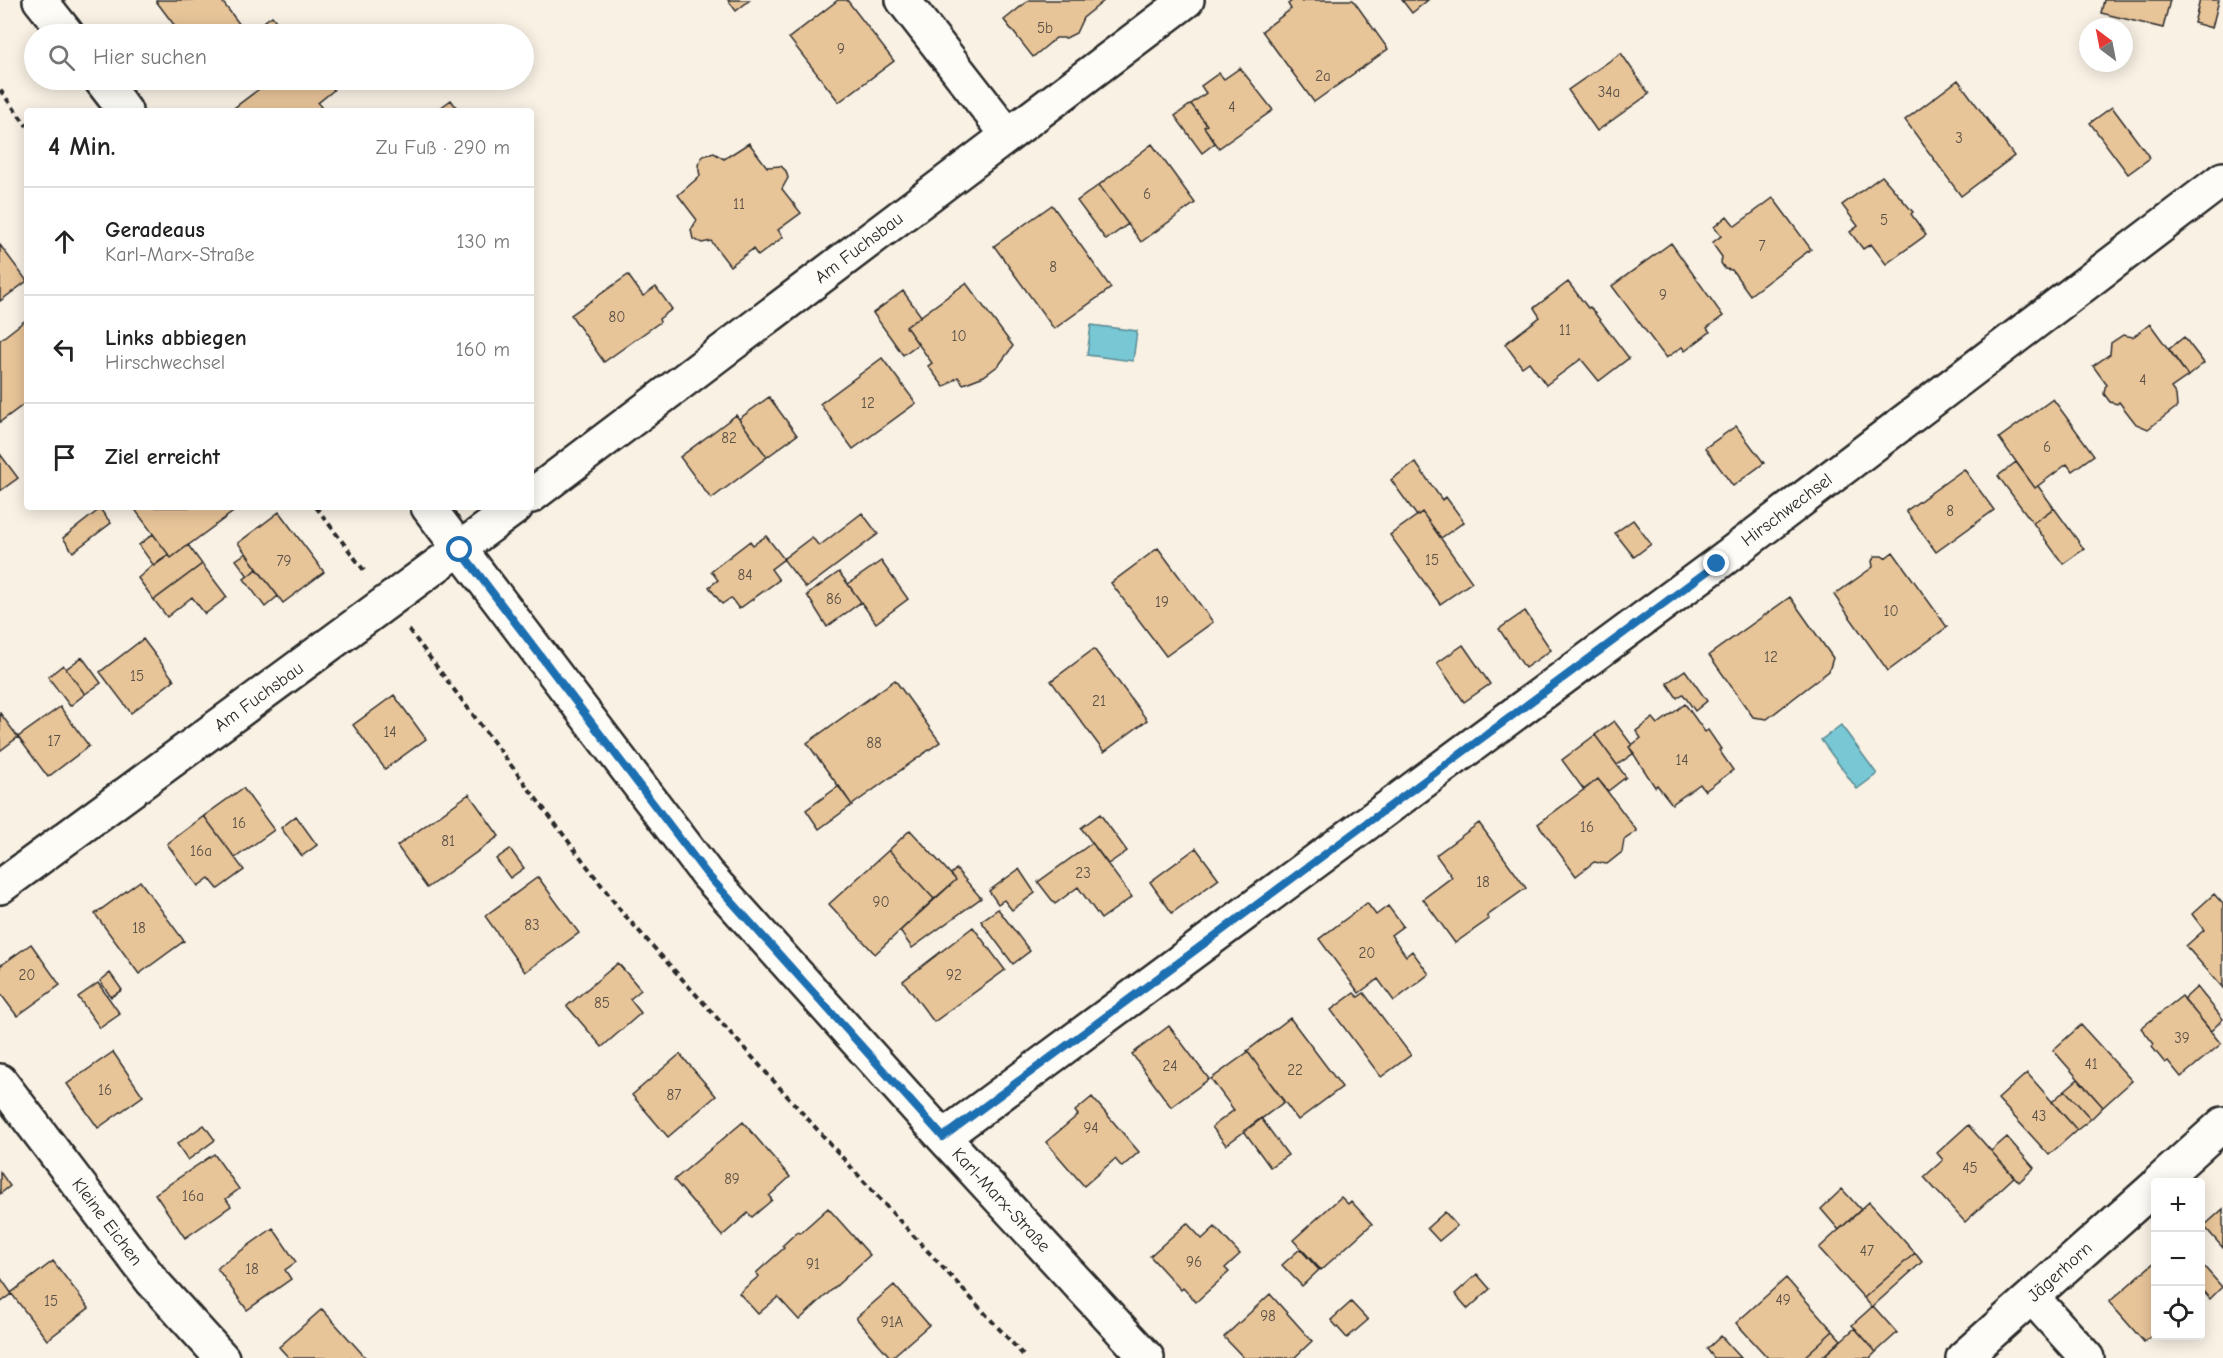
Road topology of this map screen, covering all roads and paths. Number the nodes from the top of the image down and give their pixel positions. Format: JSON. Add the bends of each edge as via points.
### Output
{"nodes":[{"id":1,"x":40,"y":0,"type":"edge"},
{"id":2,"x":903,"y":0,"type":"edge"},
{"id":3,"x":1187,"y":0,"type":"edge"},
{"id":4,"x":59,"y":24,"type":"edge"},
{"id":5,"x":0,"y":90,"type":"edge"},
{"id":6,"x":109,"y":90,"type":"edge"},
{"id":7,"x":123,"y":108,"type":"edge"},
{"id":8,"x":24,"y":122,"type":"edge"},
{"id":9,"x":1008,"y":135,"type":"junction"},
{"id":10,"x":2223,"y":179,"type":"edge"},
{"id":11,"x":534,"y":494,"type":"edge"},
{"id":12,"x":318,"y":510,"type":"edge"},
{"id":13,"x":430,"y":510,"type":"edge"},
{"id":14,"x":512,"y":510,"type":"edge"},
{"id":15,"x":460,"y":550,"type":"junction"},
{"id":16,"x":388,"y":602,"type":"junction"},
{"id":17,"x":0,"y":887,"type":"edge"},
{"id":18,"x":0,"y":1081,"type":"edge"},
{"id":19,"x":2223,"y":1124,"type":"edge"},
{"id":20,"x":943,"y":1137,"type":"junction"},
{"id":21,"x":2163,"y":1178,"type":"edge"},
{"id":22,"x":2151,"y":1190,"type":"edge"},
{"id":23,"x":2032,"y":1297,"type":"junction"},
{"id":24,"x":222,"y":1358,"type":"edge"},
{"id":25,"x":1026,"y":1358,"type":"edge"},
{"id":26,"x":1147,"y":1358,"type":"edge"},
{"id":27,"x":1963,"y":1358,"type":"edge"},
{"id":28,"x":2087,"y":1358,"type":"edge"}],
"edges":[{"from":1,"to":4,"type":"street"},
{"from":2,"to":9,"type":"street"},
{"from":3,"to":9,"type":"street","name":"Am Fuchsbau"},
{"from":5,"to":8,"type":"path"},
{"from":6,"to":7,"type":"street"},
{"from":9,"to":11,"type":"street","name":"Am Fuchsbau"},
{"from":10,"to":20,"type":"street","name":"Hirschwechsel","via":[[1707,571]]},
{"from":12,"to":16,"type":"path"},
{"from":13,"to":15,"type":"street","name":"Karl-Marx-Straße"},
{"from":14,"to":15,"type":"street","name":"Am Fuchsbau"},
{"from":15,"to":16,"type":"street","name":"Am Fuchsbau"},
{"from":15,"to":20,"type":"street","name":"Karl-Marx-Straße","via":[[706,873]]},
{"from":16,"to":17,"type":"street","name":"Am Fuchsbau"},
{"from":16,"to":25,"type":"path","via":[[621,911]]},
{"from":18,"to":24,"type":"street","name":"Kleine Eichen","via":[[152,1281]]},
{"from":19,"to":21,"type":"street"},
{"from":20,"to":26,"type":"street","name":"Karl-Marx-Straße"},
{"from":22,"to":23,"type":"street","name":"Jägerhorn"},
{"from":23,"to":27,"type":"street","name":"Jägerhorn"},
{"from":23,"to":28,"type":"street"}]}
